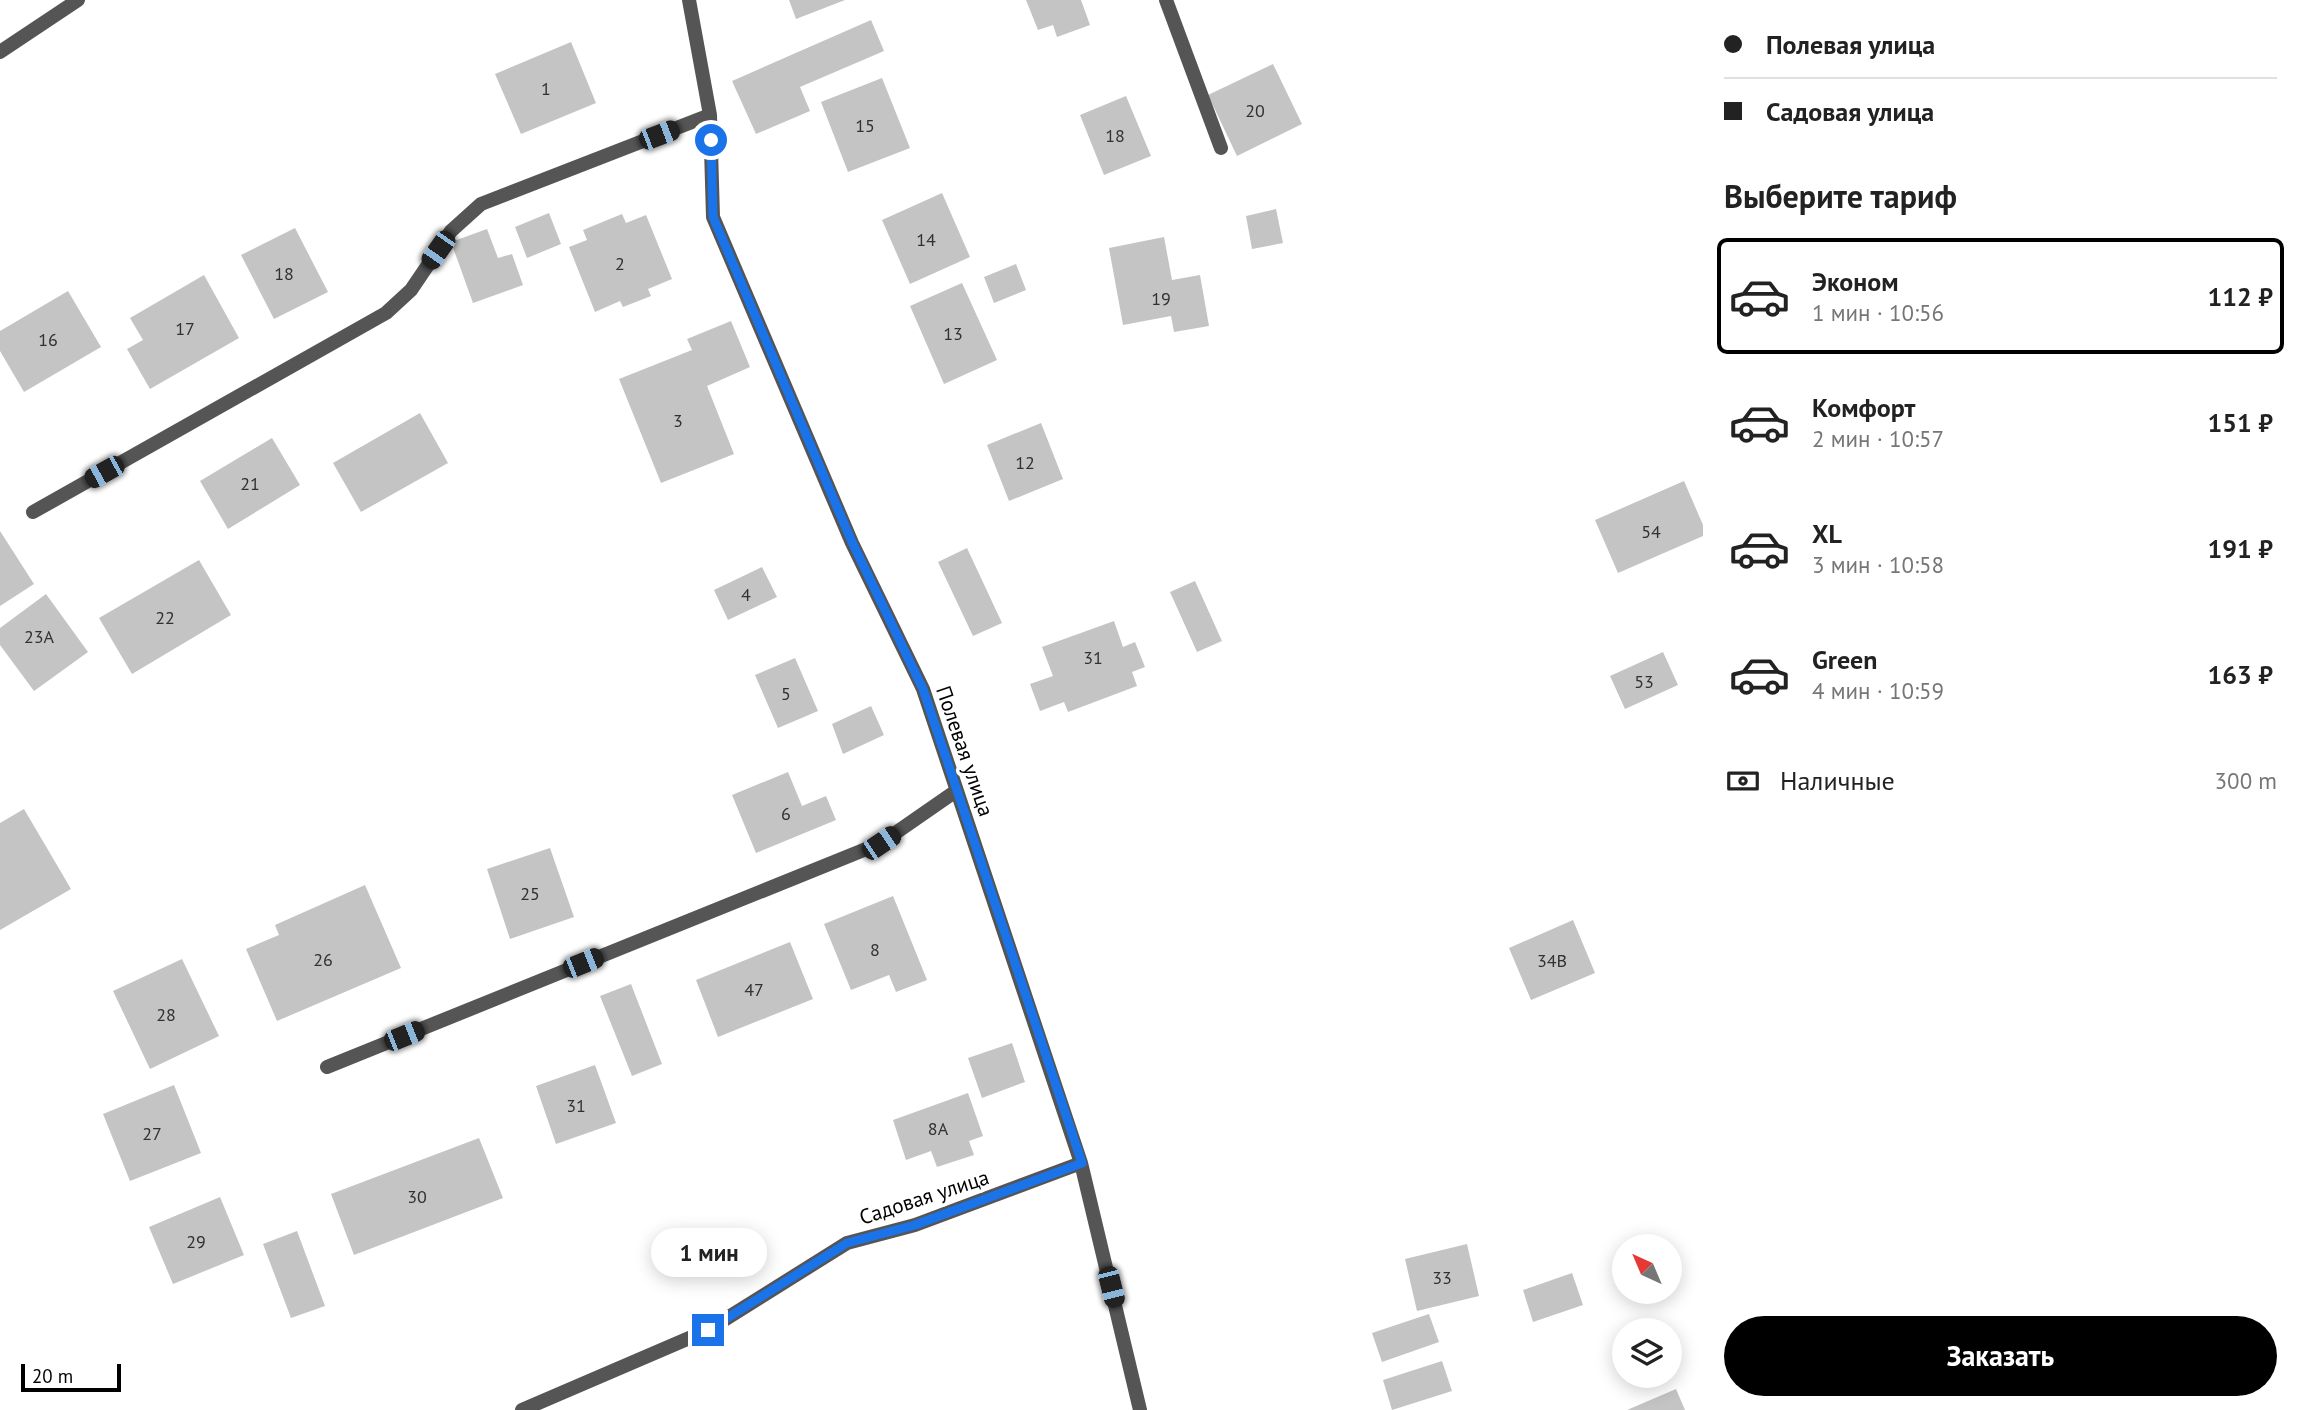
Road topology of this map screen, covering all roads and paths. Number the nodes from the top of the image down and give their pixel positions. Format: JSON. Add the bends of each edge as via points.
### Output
{"nodes":[{"id":1,"x":78,"y":0,"type":"edge"},
{"id":2,"x":690,"y":0,"type":"edge"},
{"id":3,"x":1166,"y":0,"type":"edge"},
{"id":4,"x":0,"y":52,"type":"edge"},
{"id":5,"x":710,"y":115,"type":"junction"},
{"id":6,"x":1221,"y":148,"type":"dead end"},
{"id":7,"x":33,"y":512,"type":"dead end"},
{"id":8,"x":957,"y":791,"type":"junction"},
{"id":9,"x":327,"y":1067,"type":"dead end"},
{"id":10,"x":1082,"y":1163,"type":"junction"},
{"id":11,"x":522,"y":1410,"type":"edge"},
{"id":12,"x":1140,"y":1410,"type":"edge"}],
"edges":[{"from":1,"to":4,"type":"street"},
{"from":2,"to":5,"type":"street","name":"Полевая улица"},
{"from":3,"to":6,"type":"street"},
{"from":5,"to":7,"type":"street","via":[[481,204],[451,230],[411,290],[386,313]]},
{"from":5,"to":8,"type":"street","name":"Полевая улица","via":[[713,217],[852,542],[923,689]]},
{"from":8,"to":9,"type":"street","via":[[881,843]]},
{"from":8,"to":10,"type":"street","name":"Полевая улица"},
{"from":10,"to":11,"type":"street","name":"Садовая улица","via":[[915,1225],[847,1243],[708,1330]]},
{"from":10,"to":12,"type":"street","name":"Полевая улица"}]}
